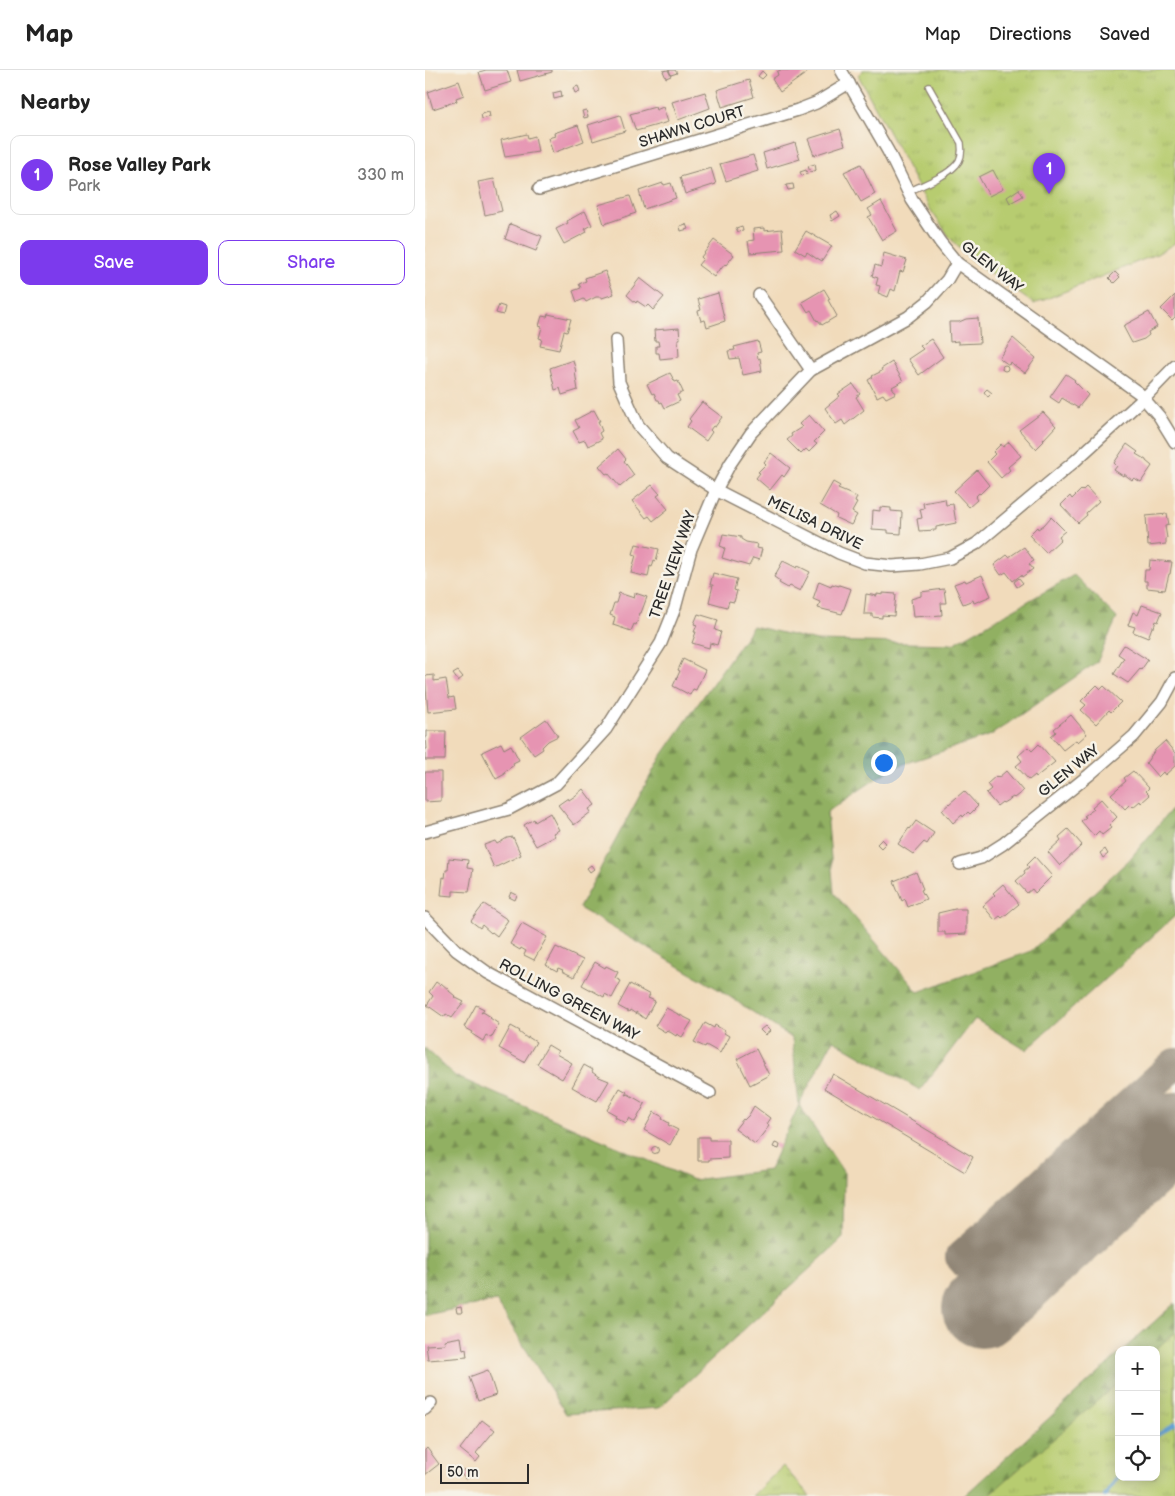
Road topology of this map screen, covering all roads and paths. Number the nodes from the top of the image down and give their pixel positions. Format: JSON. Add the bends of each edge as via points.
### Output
{"nodes":[{"id":1,"x":841,"y":70,"type":"edge"},
{"id":2,"x":849,"y":83,"type":"junction"},
{"id":3,"x":929,"y":87,"type":"dead end"},
{"id":4,"x":539,"y":189,"type":"dead end"},
{"id":5,"x":908,"y":192,"type":"junction"},
{"id":6,"x":957,"y":262,"type":"junction"},
{"id":7,"x":759,"y":295,"type":"dead end"},
{"id":8,"x":616,"y":340,"type":"dead end"},
{"id":9,"x":1175,"y":366,"type":"edge"},
{"id":10,"x":811,"y":370,"type":"junction"},
{"id":11,"x":1144,"y":398,"type":"junction"},
{"id":12,"x":1175,"y":442,"type":"edge"},
{"id":13,"x":716,"y":490,"type":"junction"},
{"id":14,"x":1175,"y":678,"type":"edge"},
{"id":15,"x":425,"y":832,"type":"edge"},
{"id":16,"x":960,"y":864,"type":"dead end"},
{"id":17,"x":425,"y":918,"type":"edge"},
{"id":18,"x":710,"y":1093,"type":"dead end"}],
"edges":[{"from":1,"to":2,"type":"street","name":"GLEN WAY"},
{"from":2,"to":4,"type":"street","name":"SHAWN COURT","via":[[798,110]]},
{"from":2,"to":5,"type":"street","name":"GLEN WAY"},
{"from":3,"to":5,"type":"lane","via":[[961,143],[962,153],[957,164]]},
{"from":5,"to":6,"type":"street","name":"GLEN WAY","via":[[939,242]]},
{"from":6,"to":10,"type":"street","name":"TREE VIEW WAY","via":[[947,280],[908,317]]},
{"from":6,"to":11,"type":"street","name":"GLEN WAY"},
{"from":7,"to":10,"type":"street"},
{"from":8,"to":13,"type":"street","name":"MELISA DRIVE","via":[[619,382],[637,425],[667,458]]},
{"from":9,"to":11,"type":"street","name":"MELISA DRIVE"},
{"from":10,"to":13,"type":"street","name":"TREE VIEW WAY","via":[[751,433]]},
{"from":11,"to":12,"type":"street","name":"GLEN WAY"},
{"from":11,"to":13,"type":"street","name":"MELISA DRIVE","via":[[999,526],[950,558],[892,566],[865,563]]},
{"from":13,"to":15,"type":"street","name":"TREE VIEW WAY","via":[[691,549],[675,608],[661,643],[606,729],[556,784],[509,809]]},
{"from":14,"to":16,"type":"street","name":"GLEN WAY","via":[[1162,702],[1126,743],[1003,844],[981,858]]},
{"from":17,"to":18,"type":"street","name":"ROLLING GREEN WAY","via":[[456,950],[488,973]]}]}
